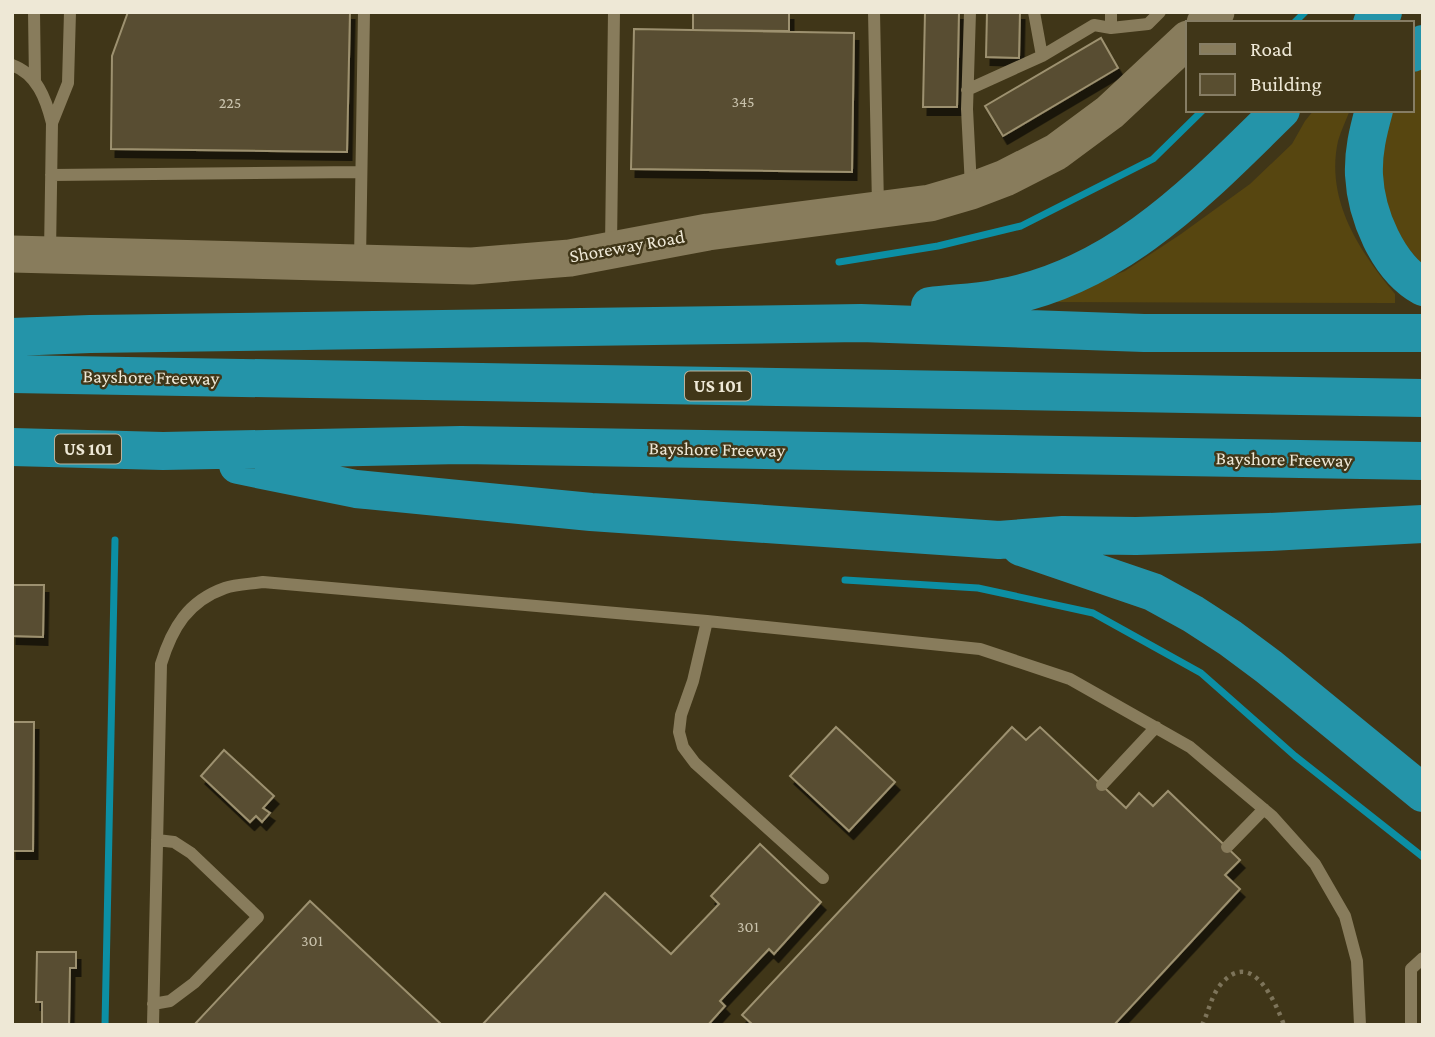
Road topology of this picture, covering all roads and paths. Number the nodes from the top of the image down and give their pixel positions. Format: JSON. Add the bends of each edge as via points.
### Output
{"nodes":[{"id":1,"x":34,"y":12,"type":"edge"},
{"id":2,"x":70,"y":12,"type":"edge"},
{"id":3,"x":364,"y":12,"type":"edge"},
{"id":4,"x":614,"y":12,"type":"edge"},
{"id":5,"x":874,"y":12,"type":"edge"},
{"id":6,"x":970,"y":12,"type":"edge"},
{"id":7,"x":1034,"y":12,"type":"edge"},
{"id":8,"x":1111,"y":12,"type":"edge"},
{"id":9,"x":1160,"y":12,"type":"edge"},
{"id":10,"x":1111,"y":28,"type":"junction"},
{"id":11,"x":1186,"y":41,"type":"edge"},
{"id":12,"x":1042,"y":56,"type":"junction"},
{"id":13,"x":12,"y":65,"type":"edge"},
{"id":14,"x":35,"y":82,"type":"junction"},
{"id":15,"x":967,"y":90,"type":"junction"},
{"id":16,"x":1279,"y":112,"type":"edge"},
{"id":17,"x":1373,"y":112,"type":"edge"},
{"id":18,"x":52,"y":123,"type":"junction"},
{"id":19,"x":361,"y":172,"type":"junction"},
{"id":20,"x":51,"y":175,"type":"junction"},
{"id":21,"x":971,"y":191,"type":"junction"},
{"id":22,"x":878,"y":210,"type":"junction"},
{"id":23,"x":611,"y":250,"type":"junction"},
{"id":24,"x":12,"y":254,"type":"edge"},
{"id":25,"x":50,"y":256,"type":"junction"},
{"id":26,"x":360,"y":264,"type":"junction"},
{"id":27,"x":1423,"y":287,"type":"edge"},
{"id":28,"x":861,"y":323,"type":"junction"},
{"id":29,"x":1423,"y":333,"type":"edge"},
{"id":30,"x":12,"y":337,"type":"edge"},
{"id":31,"x":12,"y":374,"type":"edge"},
{"id":32,"x":1423,"y":398,"type":"edge"},
{"id":33,"x":12,"y":447,"type":"edge"},
{"id":34,"x":163,"y":451,"type":"junction"},
{"id":35,"x":1423,"y":461,"type":"edge"},
{"id":36,"x":1423,"y":524,"type":"edge"},
{"id":37,"x":999,"y":540,"type":"junction"},
{"id":38,"x":707,"y":621,"type":"junction"},
{"id":39,"x":1156,"y":727,"type":"junction"},
{"id":40,"x":1102,"y":785,"type":"dead end"},
{"id":41,"x":1423,"y":793,"type":"edge"},
{"id":42,"x":1264,"y":809,"type":"junction"},
{"id":43,"x":157,"y":840,"type":"junction"},
{"id":44,"x":1227,"y":848,"type":"dead end"},
{"id":45,"x":823,"y":878,"type":"dead end"},
{"id":46,"x":1423,"y":958,"type":"edge"},
{"id":47,"x":153,"y":1004,"type":"junction"},
{"id":48,"x":153,"y":1025,"type":"edge"},
{"id":49,"x":1204,"y":1025,"type":"edge"},
{"id":50,"x":1284,"y":1025,"type":"edge"},
{"id":51,"x":1360,"y":1025,"type":"edge"},
{"id":52,"x":1411,"y":1025,"type":"edge"}],
"edges":[{"from":1,"to":14,"type":"lane"},
{"from":2,"to":18,"type":"lane","via":[[68,83]]},
{"from":3,"to":19,"type":"lane"},
{"from":4,"to":23,"type":"lane"},
{"from":5,"to":22,"type":"lane"},
{"from":6,"to":15,"type":"lane"},
{"from":7,"to":12,"type":"lane"},
{"from":8,"to":10,"type":"lane"},
{"from":9,"to":10,"type":"lane","via":[[1148,24]]},
{"from":10,"to":12,"type":"lane","via":[[1094,25]]},
{"from":11,"to":21,"type":"street","name":"Shoreway Road","via":[[1076,138],[1026,168]]},
{"from":12,"to":15,"type":"lane"},
{"from":13,"to":14,"type":"lane","via":[[26,70]]},
{"from":14,"to":18,"type":"lane","via":[[46,99]]},
{"from":15,"to":21,"type":"lane"},
{"from":16,"to":28,"type":"highway","via":[[1158,225],[1079,272],[1000,298],[924,306]]},
{"from":17,"to":27,"type":"highway","via":[[1364,166],[1371,210],[1396,261]]},
{"from":18,"to":20,"type":"lane"},
{"from":19,"to":20,"type":"lane"},
{"from":19,"to":26,"type":"lane"},
{"from":20,"to":25,"type":"lane"},
{"from":21,"to":22,"type":"street","name":"Shoreway Road","via":[[930,203]]},
{"from":22,"to":23,"type":"street","name":"Shoreway Road"},
{"from":23,"to":26,"type":"street","name":"Shoreway Road","via":[[472,266]]},
{"from":24,"to":25,"type":"street","name":"Shoreway Road"},
{"from":25,"to":26,"type":"street","name":"Shoreway Road"},
{"from":28,"to":29,"type":"highway","via":[[1144,333]]},
{"from":28,"to":30,"type":"highway"},
{"from":31,"to":32,"type":"highway","name":"Bayshore Freeway","number":"US 101"},
{"from":33,"to":34,"type":"highway","name":"Bayshore Freeway","number":"US 101"},
{"from":34,"to":35,"type":"highway","name":"Bayshore Freeway","number":"US 101","via":[[461,445]]},
{"from":34,"to":37,"type":"highway","via":[[356,489],[591,512]]},
{"from":36,"to":37,"type":"highway"},
{"from":37,"to":41,"type":"highway","via":[[1153,592],[1194,614],[1269,667]]},
{"from":38,"to":39,"type":"lane","via":[[980,649],[1070,679]]},
{"from":38,"to":43,"type":"lane","via":[[262,582],[225,588],[191,607],[169,638],[161,664]]},
{"from":38,"to":45,"type":"lane","via":[[681,715],[683,747]]},
{"from":39,"to":40,"type":"lane"},
{"from":39,"to":42,"type":"lane","via":[[1190,747]]},
{"from":42,"to":44,"type":"lane"},
{"from":42,"to":51,"type":"lane","via":[[1315,864],[1345,916],[1357,961]]},
{"from":43,"to":47,"type":"lane"},
{"from":43,"to":47,"type":"lane","via":[[174,842],[191,853],[258,917],[194,983],[170,1001]]},
{"from":46,"to":52,"type":"lane","via":[[1411,969]]},
{"from":47,"to":48,"type":"lane"},
{"from":49,"to":50,"type":"path","via":[[1213,997],[1229,977],[1240,973],[1261,980]]}]}
